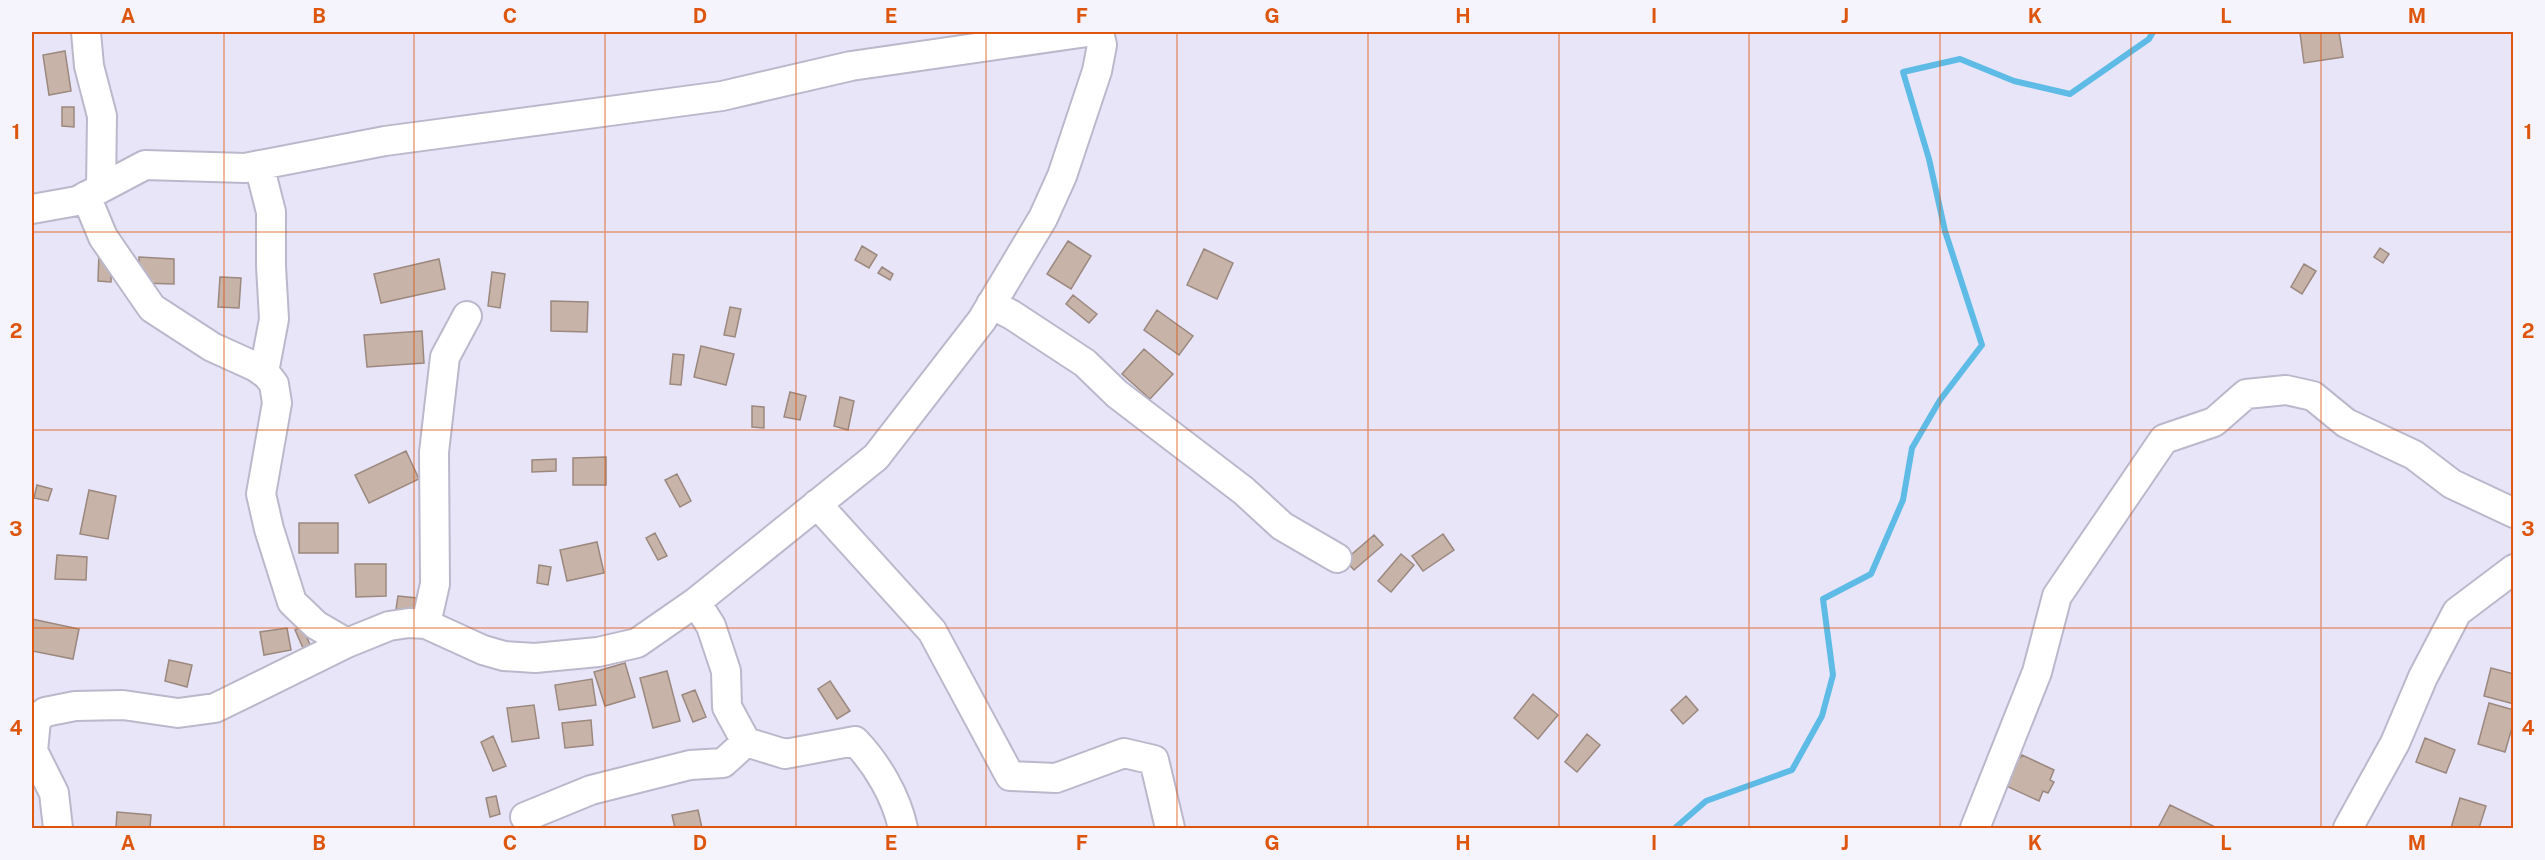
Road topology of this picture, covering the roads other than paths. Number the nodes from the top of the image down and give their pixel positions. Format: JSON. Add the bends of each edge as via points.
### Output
{"nodes":[{"id":1,"x":87,"y":32,"type":"edge"},
{"id":2,"x":1087,"y":32,"type":"edge"},
{"id":3,"x":1100,"y":32,"type":"edge"},
{"id":4,"x":259,"y":165,"type":"junction"},
{"id":5,"x":93,"y":192,"type":"junction"},
{"id":6,"x":32,"y":209,"type":"edge"},
{"id":7,"x":991,"y":304,"type":"junction"},
{"id":8,"x":467,"y":316,"type":"dead end"},
{"id":9,"x":264,"y":372,"type":"junction"},
{"id":10,"x":817,"y":504,"type":"junction"},
{"id":11,"x":2514,"y":513,"type":"edge"},
{"id":12,"x":1337,"y":558,"type":"dead end"},
{"id":13,"x":2514,"y":569,"type":"edge"},
{"id":14,"x":696,"y":602,"type":"junction"},
{"id":15,"x":426,"y":624,"type":"junction"},
{"id":16,"x":347,"y":643,"type":"junction"},
{"id":17,"x":746,"y":742,"type":"junction"},
{"id":18,"x":525,"y":817,"type":"dead end"},
{"id":19,"x":58,"y":828,"type":"edge"},
{"id":20,"x":903,"y":828,"type":"edge"},
{"id":21,"x":1170,"y":828,"type":"edge"},
{"id":22,"x":1975,"y":828,"type":"edge"},
{"id":23,"x":2348,"y":828,"type":"edge"}],
"edges":[{"from":1,"to":5,"type":"street","via":[[89,66],[102,116]]},
{"from":2,"to":4,"type":"street","via":[[851,66],[722,96],[385,141]]},
{"from":3,"to":7,"type":"street","via":[[1097,71],[1062,176],[1043,218]]},
{"from":4,"to":5,"type":"street","via":[[145,165]]},
{"from":4,"to":9,"type":"street","via":[[271,212],[274,319]]},
{"from":5,"to":6,"type":"street","via":[[77,201]]},
{"from":5,"to":9,"type":"street","via":[[103,237],[152,308],[212,347]]},
{"from":7,"to":10,"type":"street","via":[[876,457]]},
{"from":7,"to":12,"type":"street","via":[[1085,363],[1117,394],[1244,491],[1282,526]]},
{"from":8,"to":15,"type":"street","via":[[445,357],[434,452],[435,584]]},
{"from":9,"to":16,"type":"street","via":[[274,384],[277,403],[261,494],[282,573],[292,602],[316,625]]},
{"from":10,"to":14,"type":"street"},
{"from":10,"to":21,"type":"street","via":[[932,631],[1010,776],[1056,778],[1124,753],[1154,760]]},
{"from":11,"to":22,"type":"street","via":[[2452,484],[2414,455],[2346,423],[2313,396],[2286,390],[2246,394],[2214,422],[2164,439],[2057,597],[2037,672]]},
{"from":13,"to":23,"type":"street","via":[[2457,612],[2423,676],[2395,743]]},
{"from":14,"to":15,"type":"street","via":[[637,643],[598,652],[535,658],[483,650]]},
{"from":14,"to":17,"type":"street","via":[[711,626],[726,671],[727,707]]},
{"from":15,"to":16,"type":"street","via":[[389,626]]},
{"from":16,"to":19,"type":"street","via":[[215,708],[178,713],[123,705],[75,706],[45,712],[36,720],[33,751],[54,793]]},
{"from":17,"to":18,"type":"street","via":[[723,763],[690,765],[591,790]]},
{"from":17,"to":20,"type":"street","via":[[785,754],[855,741],[872,759],[900,814]]}]}
